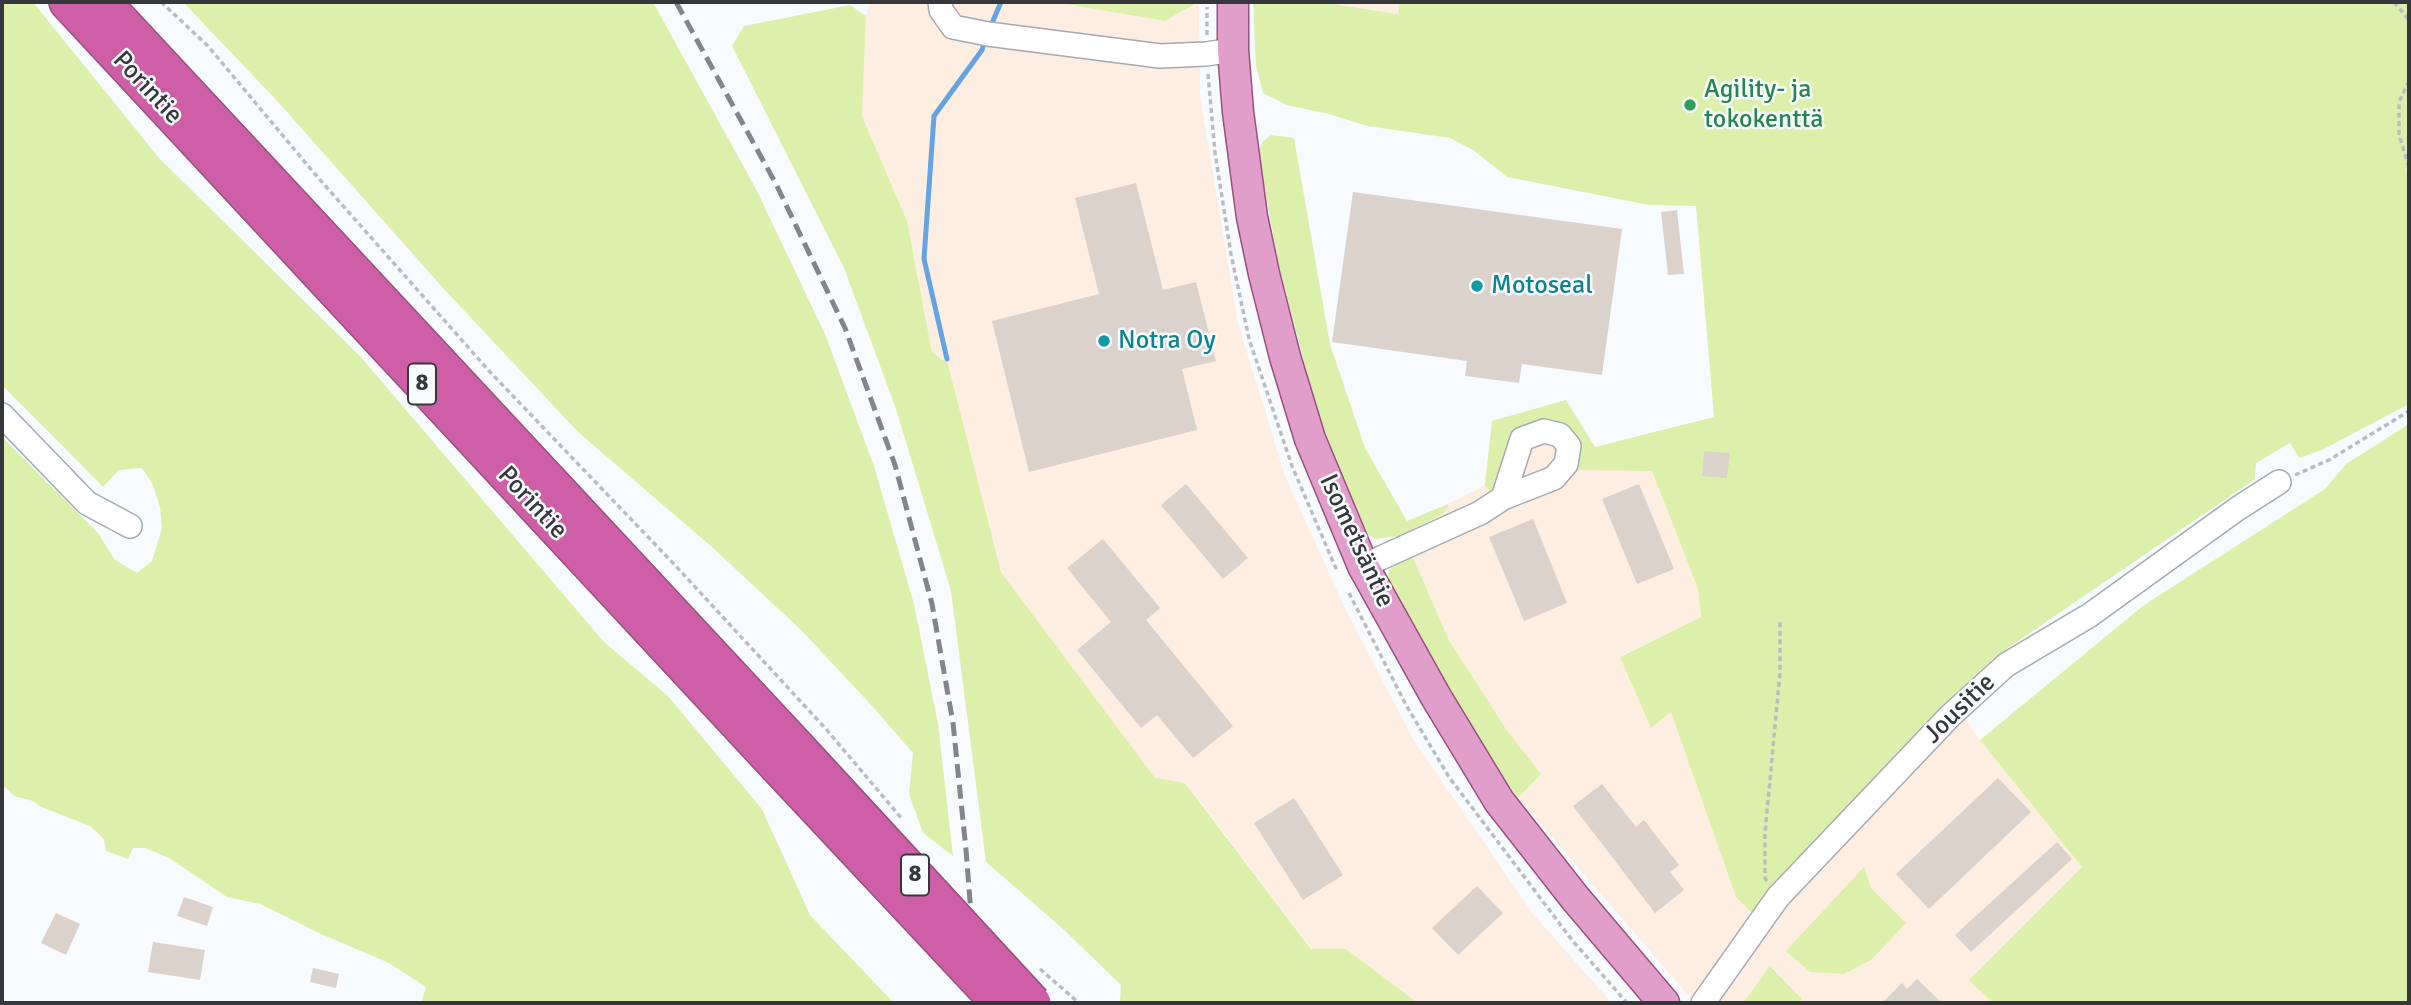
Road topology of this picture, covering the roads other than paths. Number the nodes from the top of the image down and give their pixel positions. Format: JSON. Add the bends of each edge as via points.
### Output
{"nodes":[{"id":1,"x":67,"y":2,"type":"edge"},
{"id":2,"x":103,"y":2,"type":"edge"},
{"id":3,"x":940,"y":2,"type":"edge"},
{"id":4,"x":1233,"y":2,"type":"edge"},
{"id":5,"x":1233,"y":50,"type":"junction"},
{"id":6,"x":2,"y":415,"type":"edge"},
{"id":7,"x":2279,"y":482,"type":"road end"},
{"id":8,"x":1503,"y":498,"type":"dead end"},
{"id":9,"x":130,"y":526,"type":"dead end"},
{"id":10,"x":1363,"y":566,"type":"junction"},
{"id":11,"x":787,"y":756,"type":"junction"},
{"id":12,"x":999,"y":1003,"type":"edge"},
{"id":13,"x":1033,"y":1003,"type":"edge"},
{"id":14,"x":1664,"y":1003,"type":"edge"},
{"id":15,"x":1703,"y":1003,"type":"edge"}],
"edges":[{"from":1,"to":11,"type":"highway","name":"Porintie","number":"8"},
{"from":2,"to":11,"type":"highway","name":"Porintie","number":"8"},
{"from":3,"to":5,"type":"street","via":[[953,27],[988,34],[1160,56]]},
{"from":4,"to":5,"type":"main road","name":"Isometsäntie"},
{"from":5,"to":10,"type":"main road","name":"Isometsäntie","via":[[1252,217],[1285,357],[1310,439]]},
{"from":6,"to":9,"type":"street","via":[[88,503]]},
{"from":7,"to":15,"type":"street","name":"Jousitie","via":[[2090,615],[2006,665],[1950,716],[1777,897]]},
{"from":8,"to":10,"type":"street"},
{"from":10,"to":14,"type":"main road","name":"Isometsäntie","via":[[1499,801]]},
{"from":11,"to":12,"type":"highway","name":"Porintie","number":"8","bridge":true},
{"from":11,"to":13,"type":"highway","name":"Porintie","number":"8","bridge":true}]}
